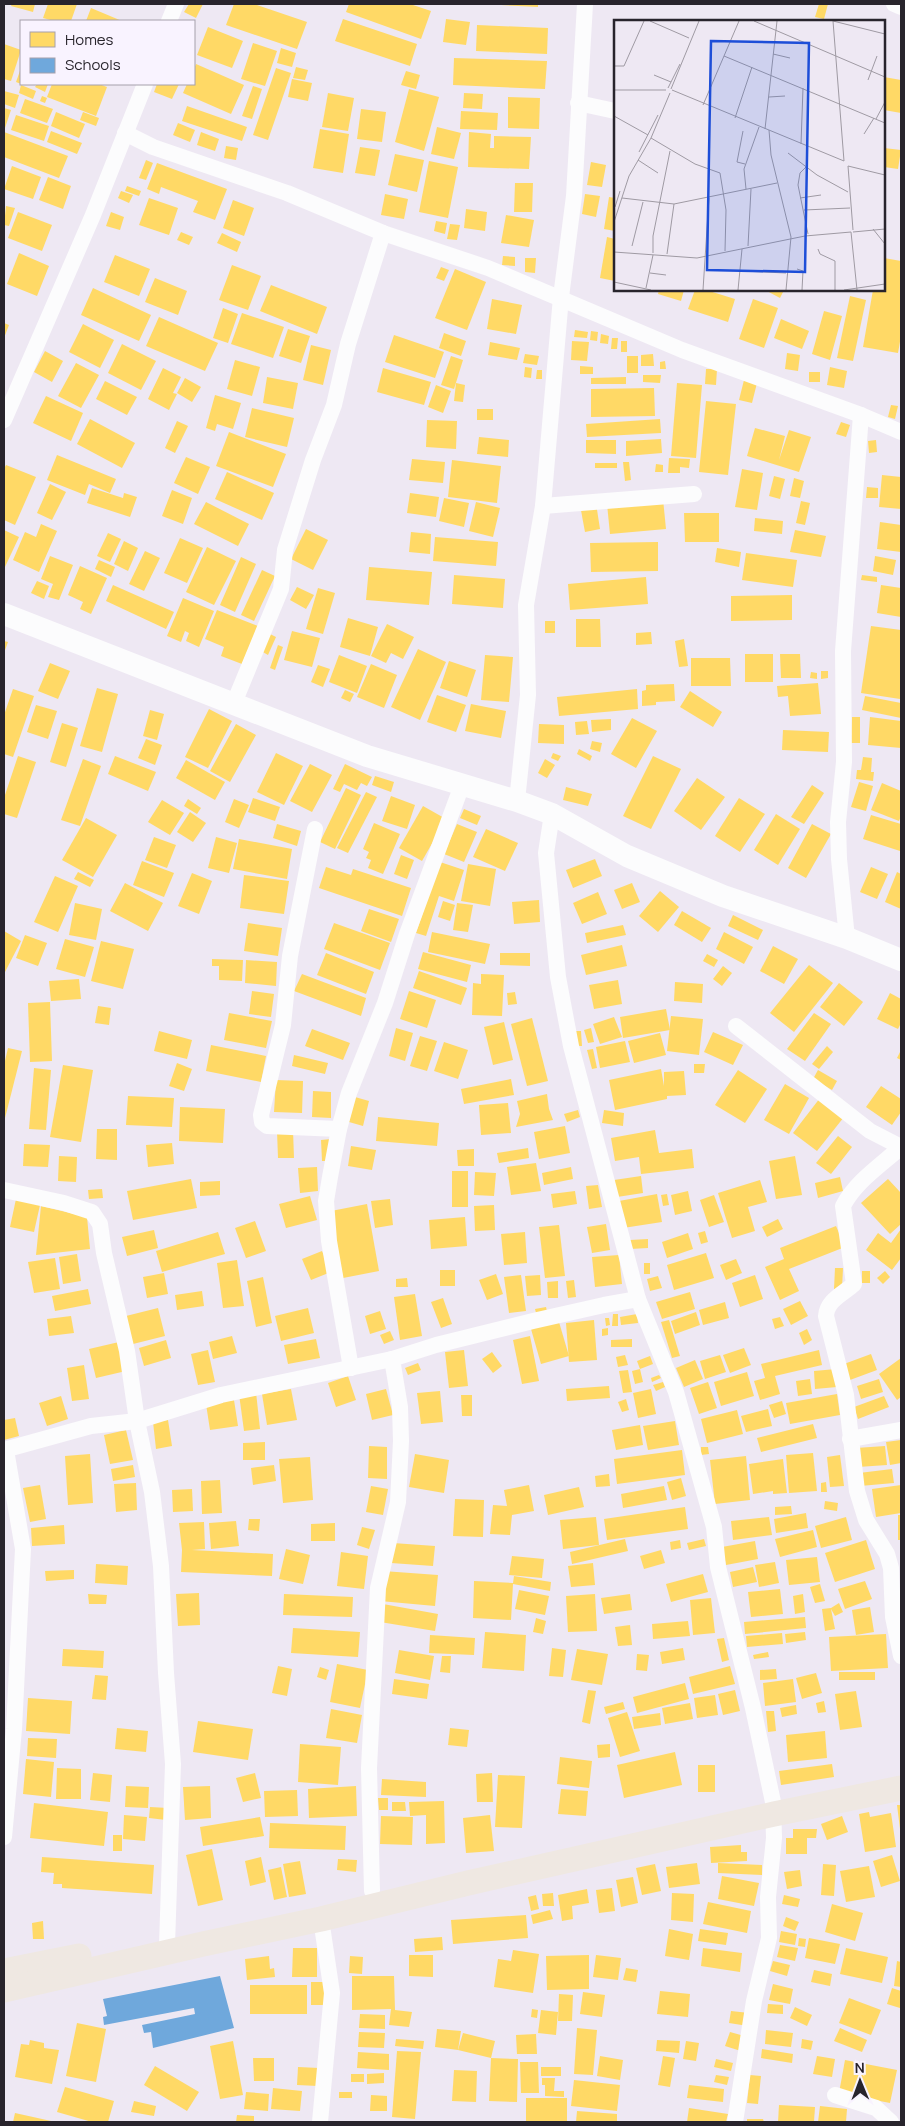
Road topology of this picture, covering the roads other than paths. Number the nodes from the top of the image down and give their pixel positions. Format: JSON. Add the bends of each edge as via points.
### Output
{"nodes":[{"id":1,"x":176,"y":4,"type":"edge"},
{"id":2,"x":585,"y":4,"type":"edge"},
{"id":3,"x":894,"y":4,"type":"edge"},
{"id":4,"x":901,"y":7,"type":"edge"},
{"id":5,"x":169,"y":20,"type":"edge"},
{"id":6,"x":145,"y":85,"type":"edge"},
{"id":7,"x":578,"y":103,"type":"junction"},
{"id":8,"x":614,"y":111,"type":"edge"},
{"id":9,"x":125,"y":133,"type":"junction"},
{"id":10,"x":383,"y":233,"type":"junction"},
{"id":11,"x":561,"y":297,"type":"junction"},
{"id":12,"x":861,"y":415,"type":"junction"},
{"id":13,"x":4,"y":420,"type":"edge"},
{"id":14,"x":901,"y":432,"type":"edge"},
{"id":15,"x":694,"y":494,"type":"dead end"},
{"id":16,"x":543,"y":506,"type":"junction"},
{"id":17,"x":4,"y":614,"type":"edge"},
{"id":18,"x":234,"y":703,"type":"junction"},
{"id":19,"x":462,"y":785,"type":"junction"},
{"id":20,"x":517,"y":801,"type":"junction"},
{"id":21,"x":552,"y":814,"type":"junction"},
{"id":22,"x":315,"y":829,"type":"dead end"},
{"id":23,"x":847,"y":938,"type":"junction"},
{"id":24,"x":901,"y":960,"type":"edge"},
{"id":25,"x":736,"y":1026,"type":"dead end"},
{"id":26,"x":339,"y":1129,"type":"junction"},
{"id":27,"x":901,"y":1147,"type":"edge"},
{"id":28,"x":4,"y":1190,"type":"edge"},
{"id":29,"x":638,"y":1300,"type":"junction"},
{"id":30,"x":392,"y":1359,"type":"junction"},
{"id":31,"x":351,"y":1368,"type":"junction"},
{"id":32,"x":137,"y":1420,"type":"junction"},
{"id":33,"x":901,"y":1430,"type":"edge"},
{"id":34,"x":850,"y":1439,"type":"junction"},
{"id":35,"x":5,"y":1450,"type":"edge"},
{"id":36,"x":894,"y":1553,"type":"edge"},
{"id":37,"x":901,"y":1656,"type":"edge"},
{"id":38,"x":901,"y":1776,"type":"edge"},
{"id":39,"x":901,"y":1788,"type":"edge"},
{"id":40,"x":774,"y":1808,"type":"junction"},
{"id":41,"x":4,"y":1837,"type":"edge"},
{"id":42,"x":372,"y":1891,"type":"junction"},
{"id":43,"x":321,"y":1919,"type":"junction"},
{"id":44,"x":167,"y":1946,"type":"junction"},
{"id":45,"x":4,"y":1971,"type":"edge"},
{"id":46,"x":4,"y":1990,"type":"edge"},
{"id":47,"x":835,"y":2095,"type":"dead end"},
{"id":48,"x":320,"y":2122,"type":"edge"},
{"id":49,"x":735,"y":2122,"type":"edge"},
{"id":50,"x":891,"y":2122,"type":"edge"}],
"edges":[{"from":1,"to":5,"type":"street"},
{"from":2,"to":7,"type":"street"},
{"from":3,"to":4,"type":"street"},
{"from":6,"to":9,"type":"street"},
{"from":7,"to":8,"type":"street"},
{"from":7,"to":11,"type":"street","via":[[574,196]]},
{"from":9,"to":10,"type":"street","via":[[153,147],[287,193]]},
{"from":9,"to":13,"type":"street"},
{"from":10,"to":11,"type":"street","via":[[488,268]]},
{"from":10,"to":18,"type":"street","via":[[348,344],[334,405],[285,550],[281,589]]},
{"from":11,"to":12,"type":"street","via":[[682,350]]},
{"from":11,"to":16,"type":"street"},
{"from":12,"to":14,"type":"street"},
{"from":12,"to":23,"type":"street","via":[[843,651],[844,762],[838,822]]},
{"from":15,"to":16,"type":"street"},
{"from":16,"to":20,"type":"street","via":[[526,605],[528,695]]},
{"from":17,"to":18,"type":"street"},
{"from":18,"to":19,"type":"street","via":[[367,756]]},
{"from":19,"to":20,"type":"street"},
{"from":19,"to":26,"type":"street","via":[[385,1003],[349,1093]]},
{"from":20,"to":21,"type":"street"},
{"from":21,"to":23,"type":"street","via":[[627,856],[723,896]]},
{"from":21,"to":29,"type":"street","via":[[546,853],[558,977],[571,1046]]},
{"from":22,"to":26,"type":"street","via":[[290,956],[283,1024],[261,1115],[267,1126]]},
{"from":23,"to":24,"type":"street"},
{"from":25,"to":27,"type":"street","via":[[870,1131]]},
{"from":26,"to":31,"type":"street","via":[[326,1201],[329,1241]]},
{"from":27,"to":34,"type":"street","via":[[859,1183],[842,1206],[854,1284],[831,1302],[826,1308],[826,1316],[846,1395]]},
{"from":28,"to":32,"type":"street","via":[[92,1212],[100,1224]]},
{"from":29,"to":30,"type":"street","via":[[604,1304],[436,1344]]},
{"from":29,"to":40,"type":"street","via":[[676,1392],[714,1528],[718,1567]]},
{"from":30,"to":31,"type":"street"},
{"from":30,"to":42,"type":"street","via":[[400,1407],[401,1441],[398,1502],[378,1588],[369,1768]]},
{"from":31,"to":32,"type":"street","via":[[221,1394]]},
{"from":32,"to":35,"type":"street","via":[[91,1426]]},
{"from":32,"to":44,"type":"street","via":[[152,1492],[161,1566],[173,1764]]},
{"from":33,"to":34,"type":"street"},
{"from":34,"to":36,"type":"street","via":[[857,1491],[866,1520]]},
{"from":35,"to":41,"type":"street","via":[[23,1549],[14,1729]]},
{"from":36,"to":37,"type":"street","via":[[891,1568],[893,1617]]},
{"from":38,"to":40,"type":"main road"},
{"from":39,"to":40,"type":"main road"},
{"from":40,"to":42,"type":"main road"},
{"from":40,"to":43,"type":"main road"},
{"from":40,"to":49,"type":"street","via":[[768,1897],[769,1938],[754,2001]]},
{"from":42,"to":44,"type":"main road"},
{"from":43,"to":46,"type":"main road"},
{"from":43,"to":48,"type":"street","via":[[332,1993]]},
{"from":44,"to":45,"type":"main road","via":[[86,1954]]},
{"from":47,"to":50,"type":"street","via":[[876,2108]]}]}
